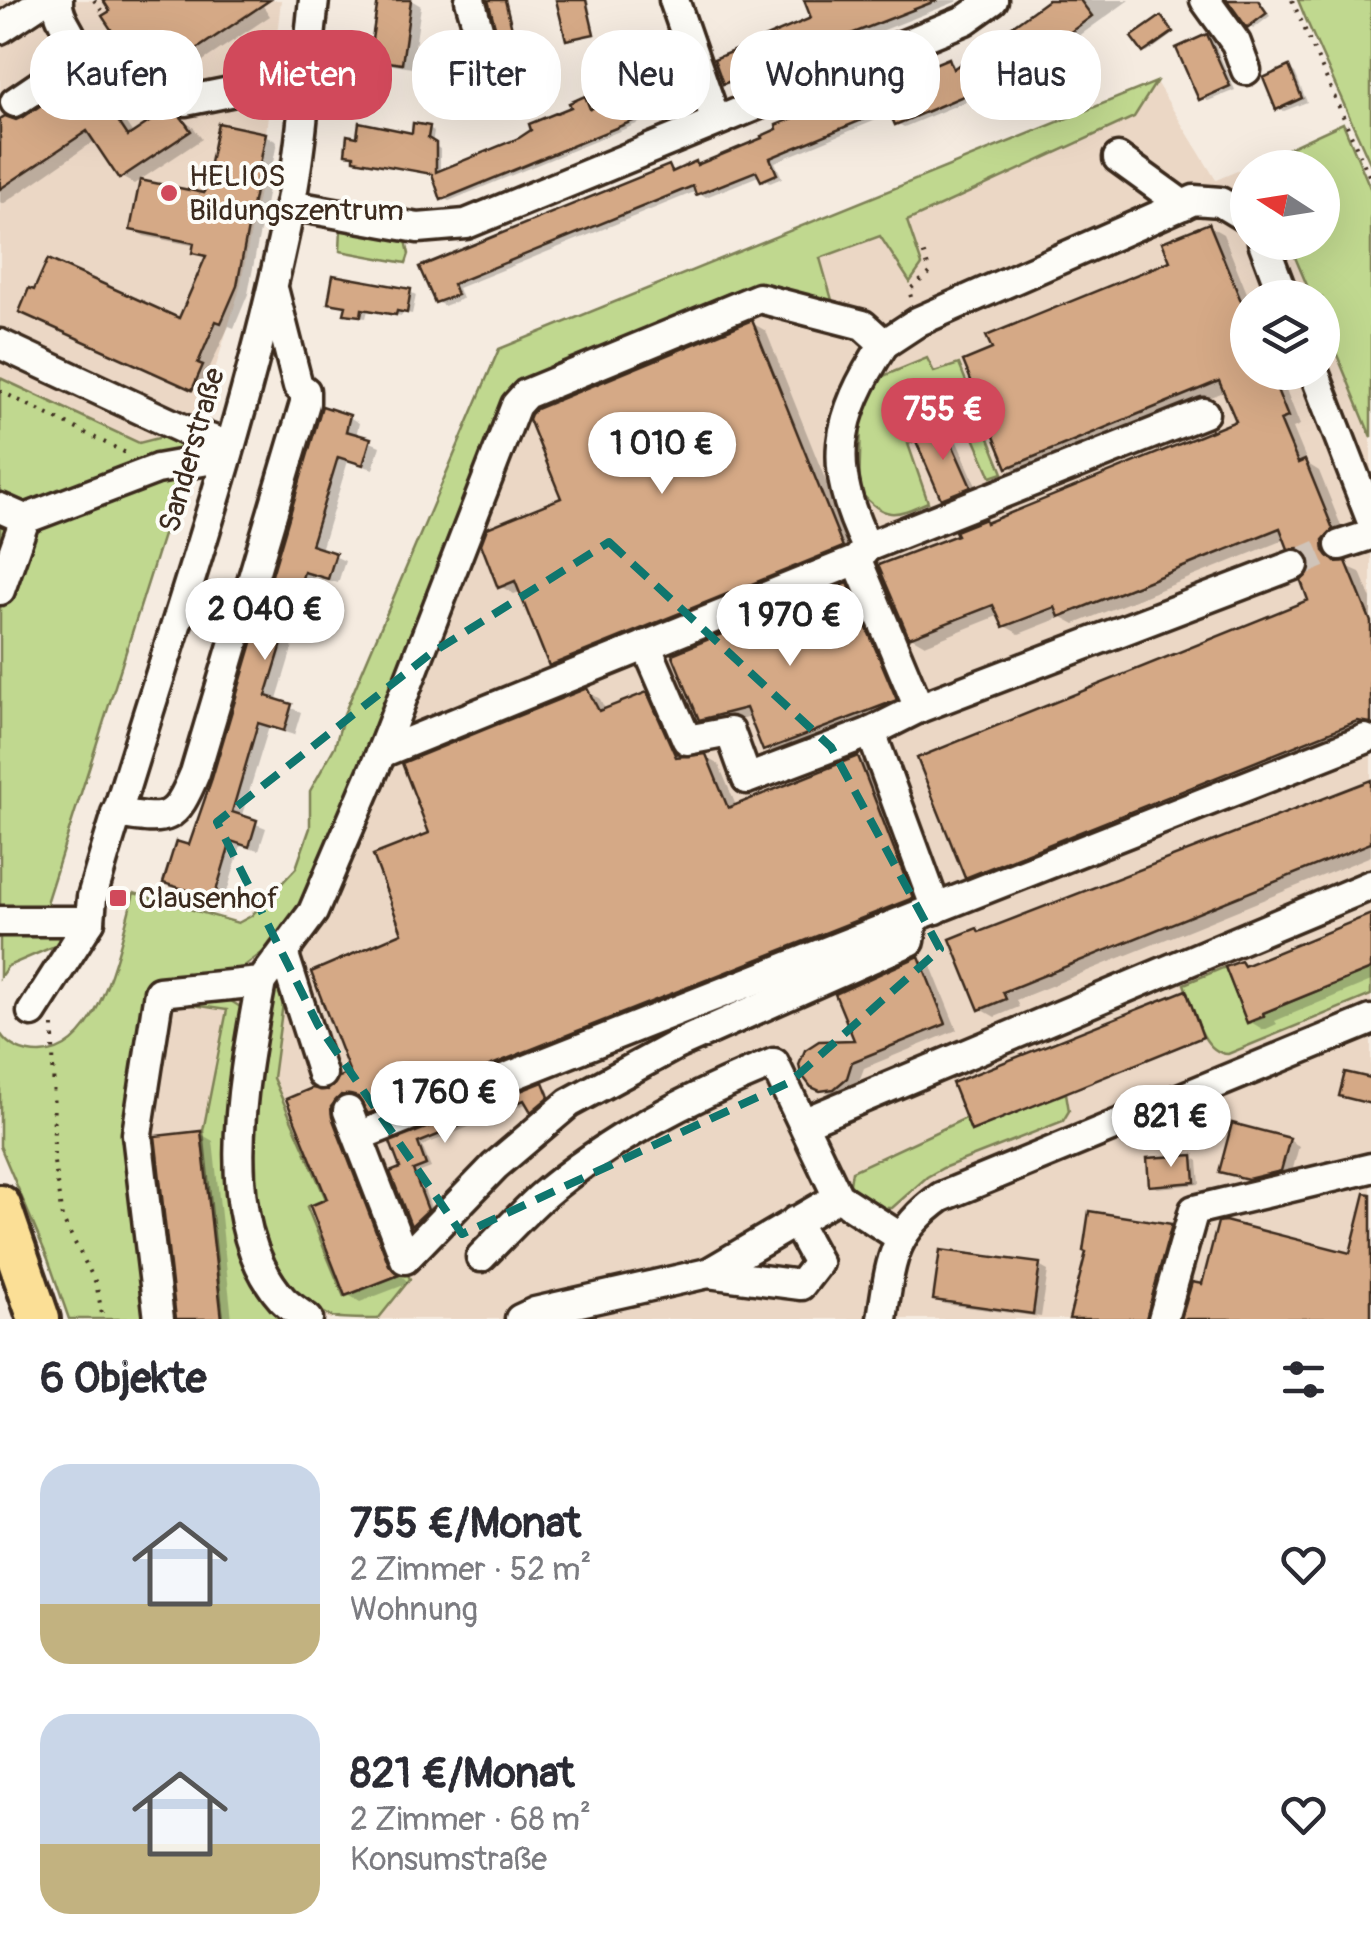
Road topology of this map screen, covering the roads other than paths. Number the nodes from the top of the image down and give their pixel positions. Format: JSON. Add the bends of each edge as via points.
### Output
{"nodes":[{"id":1,"x":44,"y":0,"type":"edge"},
{"id":2,"x":58,"y":0,"type":"edge"},
{"id":3,"x":314,"y":0,"type":"edge"},
{"id":4,"x":470,"y":0,"type":"edge"},
{"id":5,"x":674,"y":0,"type":"edge"},
{"id":6,"x":993,"y":0,"type":"edge"},
{"id":7,"x":1205,"y":0,"type":"edge"},
{"id":8,"x":0,"y":29,"type":"edge"},
{"id":9,"x":310,"y":30,"type":"edge"},
{"id":10,"x":478,"y":30,"type":"edge"},
{"id":11,"x":1246,"y":70,"type":"dead end"},
{"id":12,"x":15,"y":102,"type":"dead end"},
{"id":13,"x":300,"y":120,"type":"edge"},
{"id":14,"x":716,"y":121,"type":"junction"},
{"id":15,"x":1118,"y":158,"type":"dead end"},
{"id":16,"x":290,"y":205,"type":"junction"},
{"id":17,"x":1183,"y":206,"type":"junction"},
{"id":18,"x":1230,"y":208,"type":"edge"},
{"id":19,"x":273,"y":288,"type":"junction"},
{"id":20,"x":0,"y":344,"type":"edge"},
{"id":21,"x":884,"y":344,"type":"junction"},
{"id":22,"x":1321,"y":390,"type":"edge"},
{"id":23,"x":1204,"y":413,"type":"dead end"},
{"id":24,"x":227,"y":451,"type":"junction"},
{"id":25,"x":12,"y":514,"type":"edge"},
{"id":26,"x":1371,"y":519,"type":"edge"},
{"id":27,"x":1371,"y":535,"type":"edge"},
{"id":28,"x":1340,"y":545,"type":"tunnel mouth"},
{"id":29,"x":862,"y":553,"type":"junction"},
{"id":30,"x":1294,"y":564,"type":"tunnel mouth"},
{"id":31,"x":0,"y":590,"type":"edge"},
{"id":32,"x":646,"y":645,"type":"junction"},
{"id":33,"x":919,"y":708,"type":"junction"},
{"id":34,"x":872,"y":732,"type":"junction"},
{"id":35,"x":1365,"y":739,"type":"dead end"},
{"id":36,"x":381,"y":753,"type":"junction"},
{"id":37,"x":116,"y":813,"type":"junction"},
{"id":38,"x":1371,"y":885,"type":"edge"},
{"id":39,"x":924,"y":913,"type":"junction"},
{"id":40,"x":0,"y":921,"type":"edge"},
{"id":41,"x":90,"y":921,"type":"junction"},
{"id":42,"x":284,"y":955,"type":"junction"},
{"id":43,"x":261,"y":982,"type":"junction"},
{"id":44,"x":32,"y":1012,"type":"dead end"},
{"id":45,"x":1371,"y":1020,"type":"edge"},
{"id":46,"x":551,"y":1060,"type":"junction"},
{"id":47,"x":322,"y":1074,"type":"dead end"},
{"id":48,"x":569,"y":1102,"type":"junction"},
{"id":49,"x":803,"y":1123,"type":"junction"},
{"id":50,"x":1371,"y":1168,"type":"edge"},
{"id":51,"x":838,"y":1197,"type":"junction"},
{"id":52,"x":0,"y":1206,"type":"edge"},
{"id":53,"x":796,"y":1221,"type":"junction"},
{"id":54,"x":900,"y":1237,"type":"junction"},
{"id":55,"x":481,"y":1257,"type":"dead end"},
{"id":56,"x":708,"y":1273,"type":"junction"},
{"id":57,"x":39,"y":1319,"type":"edge"},
{"id":58,"x":159,"y":1319,"type":"edge"},
{"id":59,"x":308,"y":1319,"type":"edge"},
{"id":60,"x":520,"y":1319,"type":"edge"},
{"id":61,"x":882,"y":1319,"type":"edge"},
{"id":62,"x":1163,"y":1319,"type":"edge"}],
"edges":[{"from":1,"to":8,"type":"street"},
{"from":2,"to":12,"type":"street","via":[[78,45],[77,60]]},
{"from":3,"to":9,"type":"street","name":"Sanderstraße"},
{"from":4,"to":10,"type":"street"},
{"from":5,"to":14,"type":"street"},
{"from":6,"to":14,"type":"street","via":[[966,20]]},
{"from":7,"to":11,"type":"street","via":[[1236,43]]},
{"from":13,"to":16,"type":"street","name":"Sanderstraße"},
{"from":14,"to":16,"type":"street","via":[[466,224],[418,228]]},
{"from":15,"to":17,"type":"street"},
{"from":16,"to":19,"type":"street","name":"Sanderstraße"},
{"from":17,"to":18,"type":"street","via":[[1194,200]]},
{"from":17,"to":21,"type":"street","via":[[919,321]]},
{"from":19,"to":24,"type":"street","name":"Sanderstraße"},
{"from":19,"to":37,"type":"street","via":[[298,386],[305,391],[303,413],[180,808],[152,818]]},
{"from":20,"to":24,"type":"street"},
{"from":21,"to":29,"type":"street","via":[[859,383],[840,470]]},
{"from":21,"to":36,"type":"street","via":[[862,325],[759,298],[526,394],[516,405]]},
{"from":22,"to":26,"type":"street"},
{"from":23,"to":29,"type":"street"},
{"from":24,"to":25,"type":"street"},
{"from":24,"to":37,"type":"street","name":"Sanderstraße"},
{"from":25,"to":31,"type":"street"},
{"from":27,"to":28,"type":"street"},
{"from":29,"to":32,"type":"street"},
{"from":29,"to":33,"type":"street"},
{"from":30,"to":33,"type":"street"},
{"from":32,"to":34,"type":"street","via":[[687,740],[730,732],[747,779]]},
{"from":32,"to":36,"type":"street"},
{"from":33,"to":34,"type":"street"},
{"from":34,"to":39,"type":"street"},
{"from":35,"to":39,"type":"street"},
{"from":36,"to":42,"type":"street","via":[[313,912]]},
{"from":37,"to":41,"type":"street","name":"Sanderstraße"},
{"from":38,"to":49,"type":"street"},
{"from":39,"to":46,"type":"street"},
{"from":39,"to":48,"type":"street","via":[[910,941],[676,1045]]},
{"from":40,"to":41,"type":"street"},
{"from":41,"to":44,"type":"street","name":"Sanderstraße"},
{"from":42,"to":43,"type":"street"},
{"from":42,"to":47,"type":"street"},
{"from":43,"to":58,"type":"street","via":[[159,992],[137,1134]]},
{"from":43,"to":59,"type":"street","via":[[241,1095],[246,1215],[260,1266],[284,1300]]},
{"from":45,"to":54,"type":"street","via":[[942,1197]]},
{"from":46,"to":48,"type":"street"},
{"from":46,"to":48,"type":"street","via":[[354,1123],[405,1259]]},
{"from":49,"to":51,"type":"street"},
{"from":49,"to":55,"type":"street","via":[[774,1063],[757,1070],[662,1114],[590,1158]]},
{"from":50,"to":62,"type":"street","via":[[1194,1210]]},
{"from":51,"to":53,"type":"street"},
{"from":51,"to":54,"type":"street"},
{"from":52,"to":57,"type":"highway"},
{"from":53,"to":56,"type":"street"},
{"from":53,"to":56,"type":"street","via":[[818,1263],[801,1285]]},
{"from":54,"to":61,"type":"street"},
{"from":56,"to":60,"type":"street"}]}
